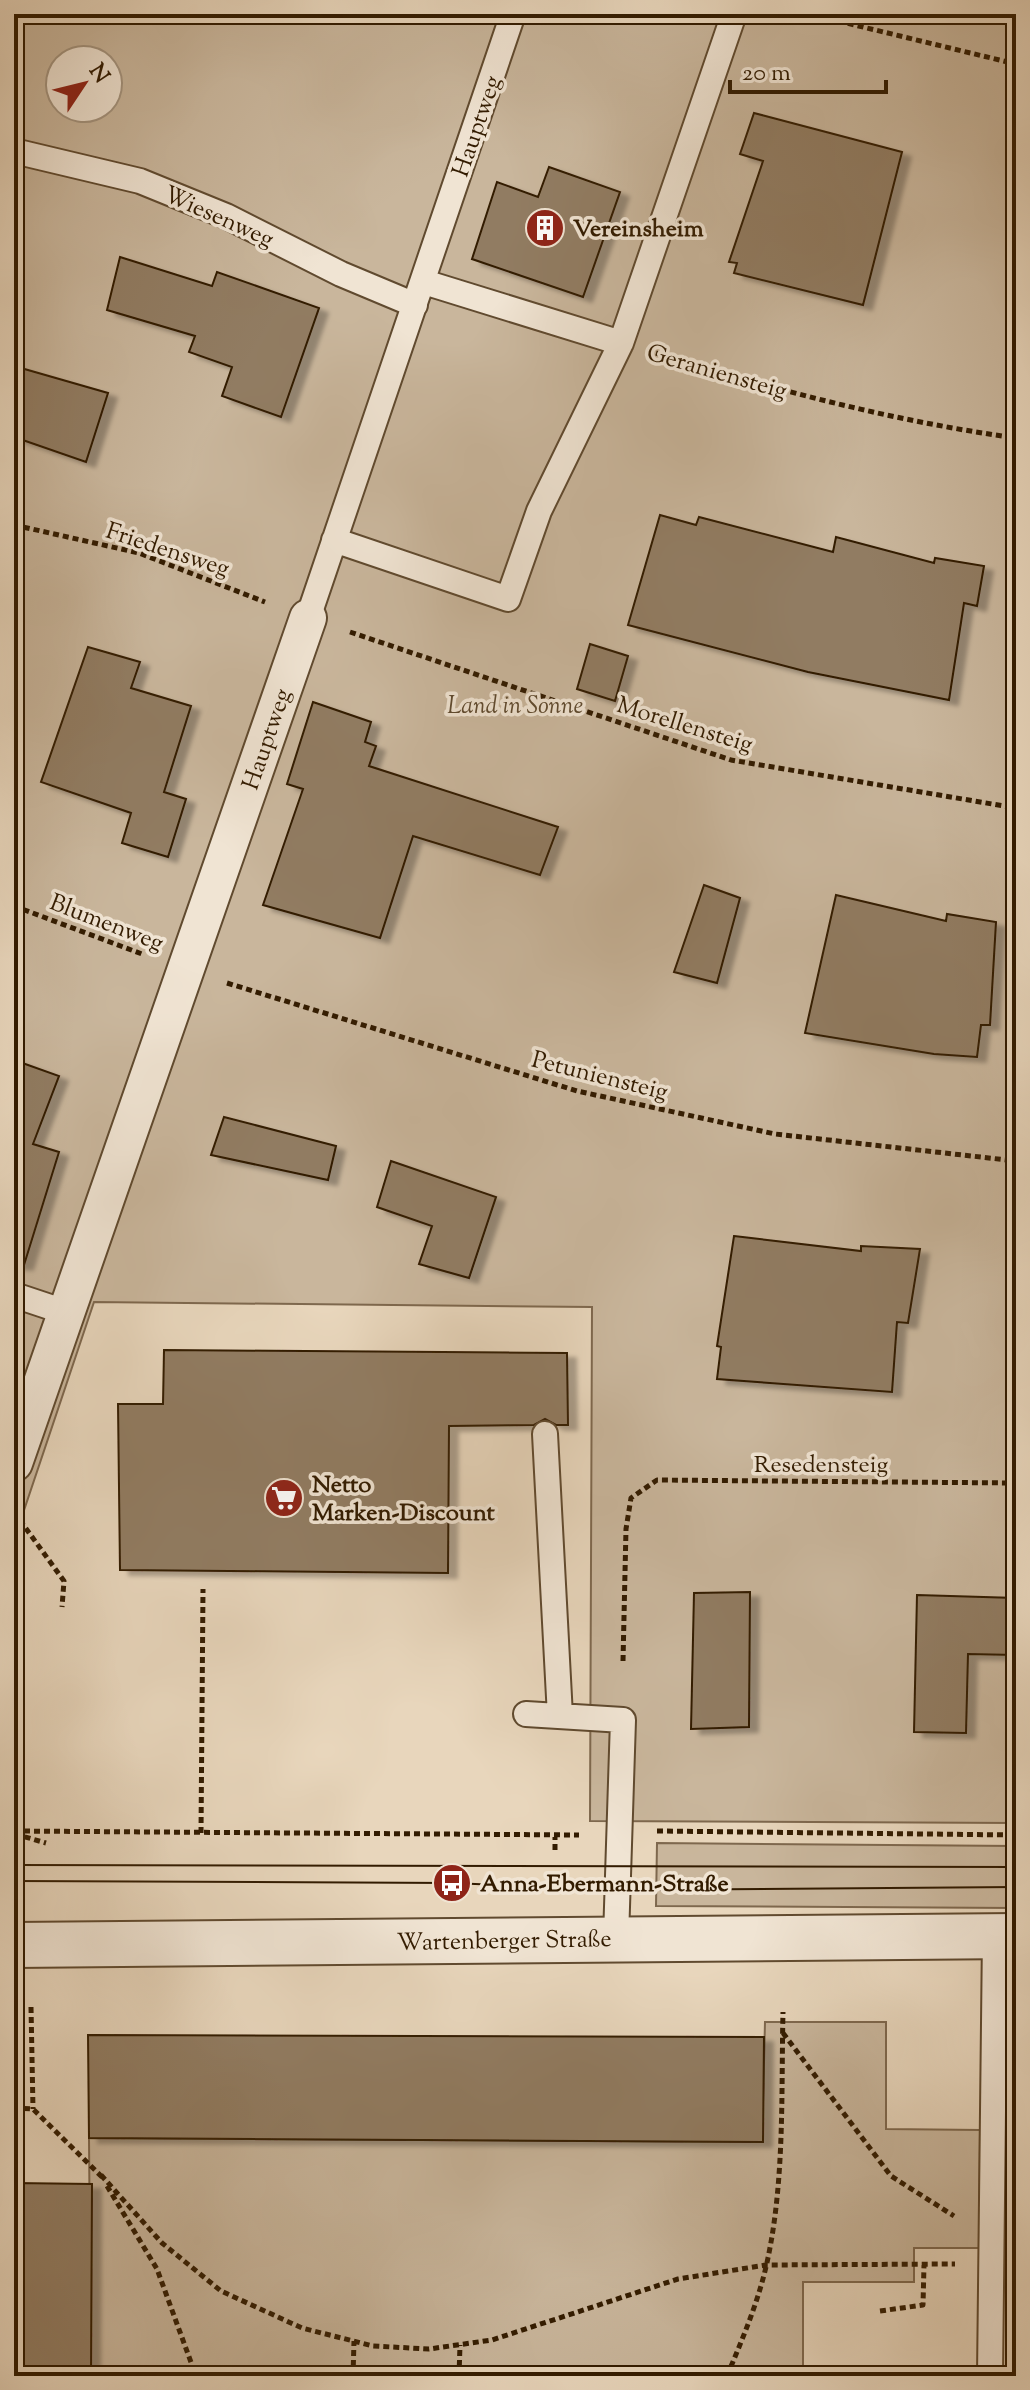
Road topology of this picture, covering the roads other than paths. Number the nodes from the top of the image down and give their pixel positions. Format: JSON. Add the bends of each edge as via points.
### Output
{"nodes":[{"id":1,"x":513,"y":14,"type":"edge"},
{"id":2,"x":734,"y":14,"type":"edge"},
{"id":3,"x":14,"y":151,"type":"edge"},
{"id":4,"x":419,"y":294,"type":"junction"},
{"id":5,"x":621,"y":343,"type":"junction"},
{"id":6,"x":334,"y":540,"type":"junction"},
{"id":7,"x":308,"y":618,"type":"joint"},
{"id":8,"x":14,"y":1295,"type":"edge"},
{"id":9,"x":65,"y":1312,"type":"junction"},
{"id":10,"x":545,"y":1434,"type":"dead end"},
{"id":11,"x":14,"y":1463,"type":"edge"},
{"id":12,"x":526,"y":1714,"type":"dead end"},
{"id":13,"x":560,"y":1716,"type":"junction"},
{"id":14,"x":1005,"y":1936,"type":"edge"},
{"id":15,"x":616,"y":1938,"type":"junction"},
{"id":16,"x":14,"y":1945,"type":"edge"},
{"id":17,"x":990,"y":2376,"type":"edge"}],
"edges":[{"from":1,"to":4,"type":"lane","name":"Hauptweg"},
{"from":2,"to":5,"type":"lane"},
{"from":3,"to":4,"type":"lane","name":"Wiesenweg","via":[[140,181],[226,216],[341,274]]},
{"from":4,"to":5,"type":"lane","name":"Geraniensteig"},
{"from":4,"to":6,"type":"lane","name":"Hauptweg"},
{"from":5,"to":6,"type":"lane","via":[[539,511],[508,599]]},
{"from":6,"to":7,"type":"lane","name":"Hauptweg"},
{"from":7,"to":9,"type":"street","name":"Hauptweg"},
{"from":8,"to":9,"type":"lane"},
{"from":9,"to":11,"type":"street","name":"Hauptweg"},
{"from":10,"to":13,"type":"lane"},
{"from":12,"to":13,"type":"lane"},
{"from":13,"to":15,"type":"lane","via":[[623,1720]]},
{"from":14,"to":15,"type":"street","name":"Wartenberger Straße"},
{"from":14,"to":17,"type":"lane","name":"Wartenberger Straße"},
{"from":15,"to":16,"type":"street","name":"Wartenberger Straße"}]}
